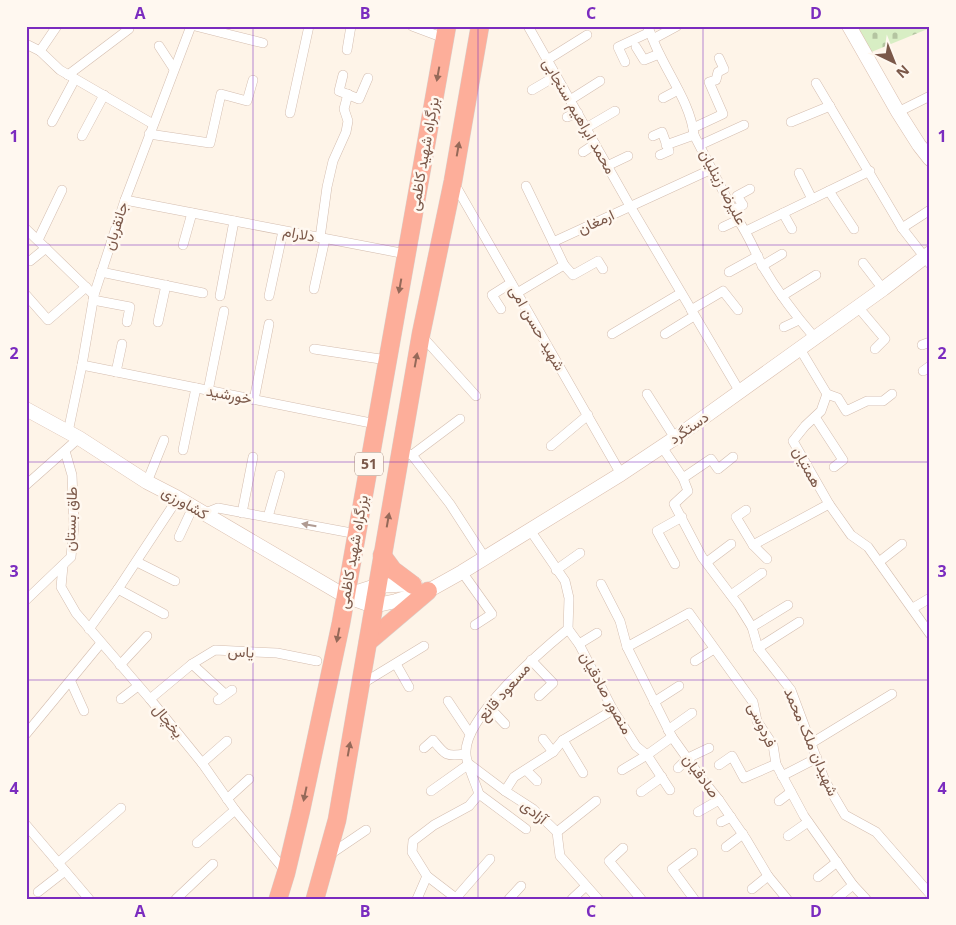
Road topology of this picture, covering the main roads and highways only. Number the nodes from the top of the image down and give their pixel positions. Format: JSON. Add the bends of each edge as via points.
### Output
{"nodes":[{"id":1,"x":480,"y":26,"type":"edge"},
{"id":2,"x":445,"y":32,"type":"edge"},
{"id":3,"x":382,"y":555,"type":"junction"},
{"id":4,"x":368,"y":642,"type":"junction"},
{"id":5,"x":278,"y":899,"type":"edge"},
{"id":6,"x":315,"y":899,"type":"edge"}],
"edges":[{"from":3,"to":1,"type":"highway","name":"بزرگراه شهید کاظمی","number":"51","one_way":true,"via":[[406,453],[421,334],[453,181]]},
{"from":2,"to":5,"type":"highway","name":"بزرگراه شهید کاظمی","number":"51","one_way":true,"via":[[332,666]]},
{"from":3,"to":4,"type":"highway","name":"بزرگراه شهید کاظمی","number":"51"},
{"from":3,"to":4,"type":"highway","via":[[393,570],[426,587]]},
{"from":6,"to":4,"type":"highway","name":"بزرگراه شهید کاظمی","number":"51","one_way":true,"via":[[337,820]]}]}
